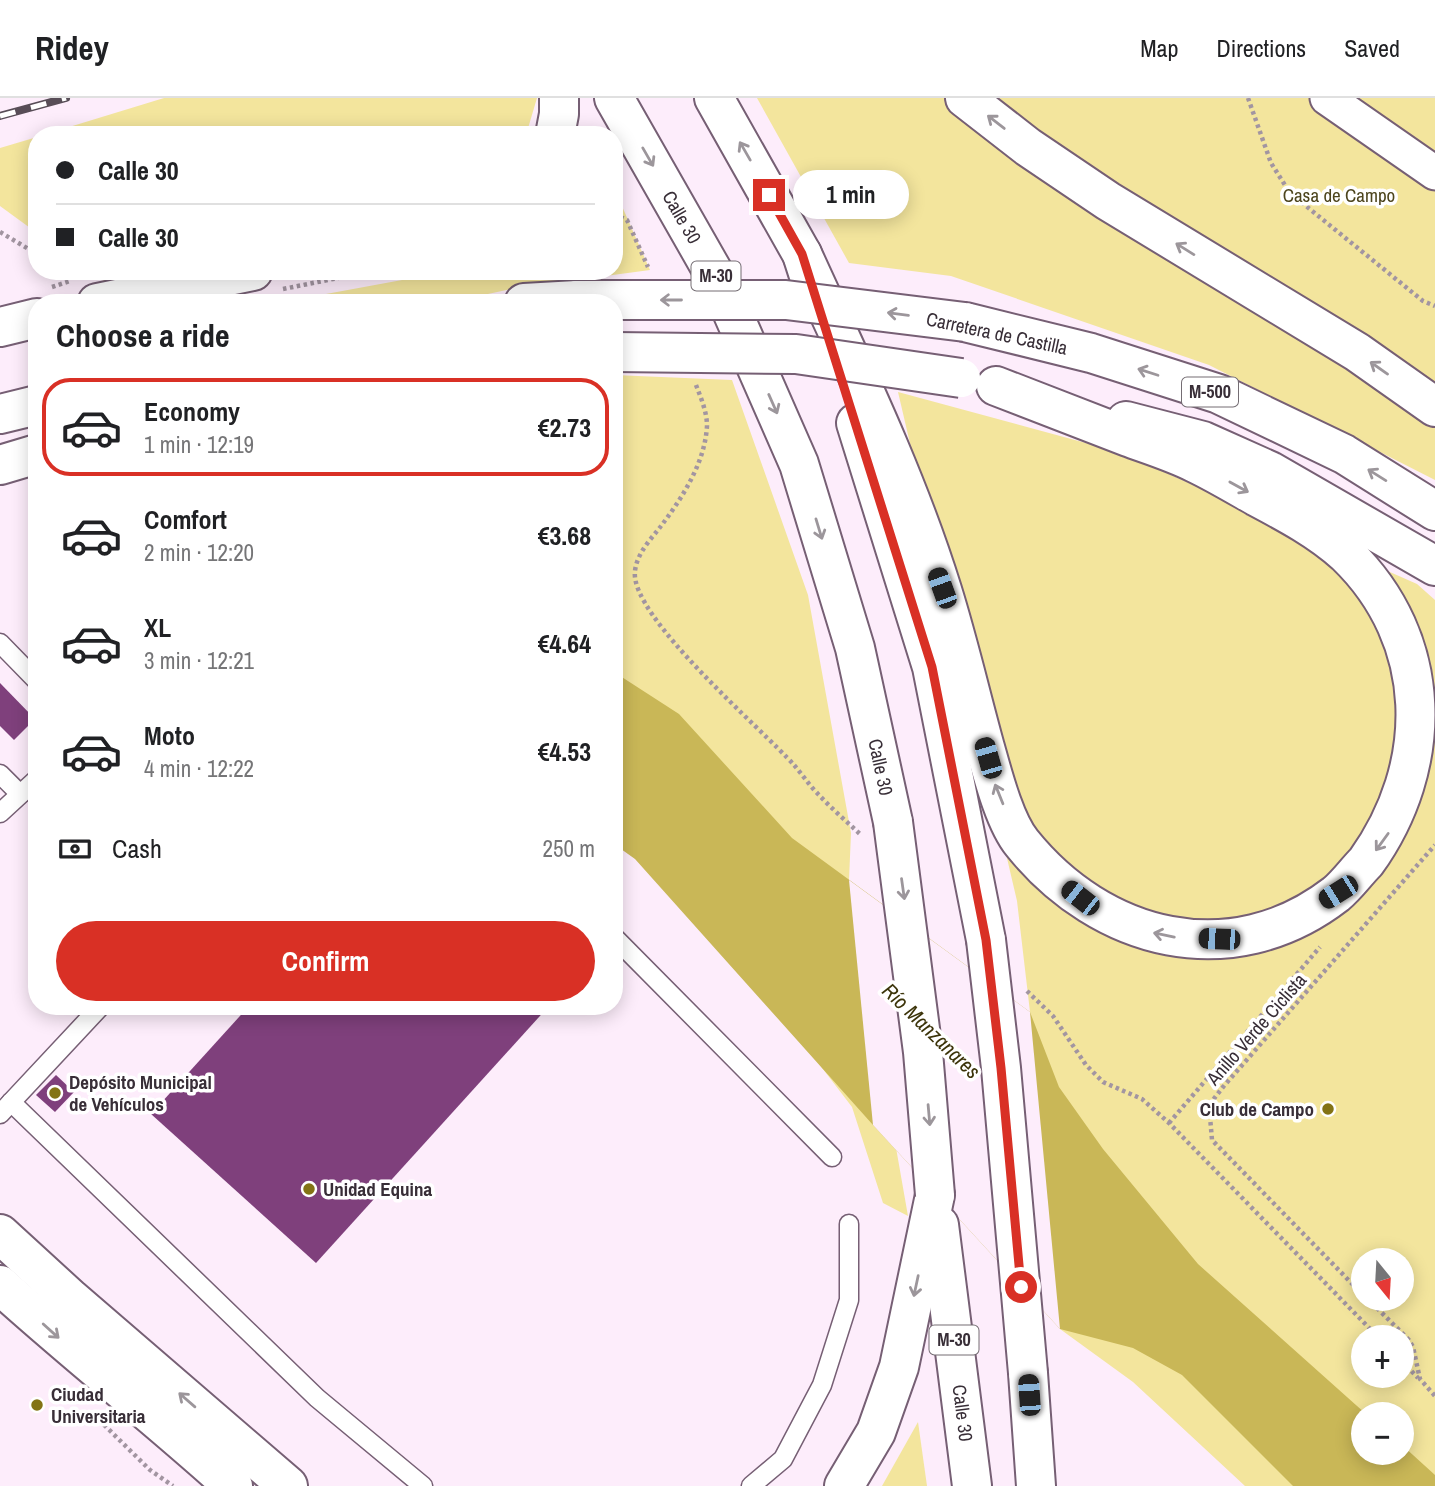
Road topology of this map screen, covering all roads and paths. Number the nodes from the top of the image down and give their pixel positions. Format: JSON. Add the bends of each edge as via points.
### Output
{"nodes":[{"id":1,"x":559,"y":98,"type":"edge"},
{"id":2,"x":614,"y":98,"type":"edge"},
{"id":3,"x":715,"y":98,"type":"edge"},
{"id":4,"x":965,"y":98,"type":"edge"},
{"id":5,"x":1248,"y":98,"type":"edge"},
{"id":6,"x":1327,"y":98,"type":"edge"},
{"id":7,"x":556,"y":126,"type":"edge"},
{"id":8,"x":1435,"y":173,"type":"edge"},
{"id":9,"x":0,"y":232,"type":"edge"},
{"id":10,"x":28,"y":249,"type":"edge"},
{"id":11,"x":802,"y":254,"type":"junction"},
{"id":12,"x":75,"y":280,"type":"edge"},
{"id":13,"x":267,"y":280,"type":"edge"},
{"id":14,"x":91,"y":294,"type":"edge"},
{"id":15,"x":104,"y":294,"type":"edge"},
{"id":16,"x":623,"y":300,"type":"edge"},
{"id":17,"x":1435,"y":306,"type":"edge"},
{"id":18,"x":28,"y":311,"type":"edge"},
{"id":19,"x":0,"y":327,"type":"edge"},
{"id":20,"x":623,"y":352,"type":"edge"},
{"id":21,"x":978,"y":382,"type":"junction"},
{"id":22,"x":1435,"y":407,"type":"edge"},
{"id":23,"x":28,"y":453,"type":"edge"},
{"id":24,"x":28,"y":455,"type":"edge"},
{"id":25,"x":0,"y":456,"type":"edge"},
{"id":26,"x":0,"y":466,"type":"edge"},
{"id":27,"x":1435,"y":511,"type":"edge"},
{"id":28,"x":1435,"y":566,"type":"edge"},
{"id":29,"x":0,"y":643,"type":"edge"},
{"id":30,"x":28,"y":672,"type":"edge"},
{"id":31,"x":0,"y":774,"type":"edge"},
{"id":32,"x":28,"y":787,"type":"edge"},
{"id":33,"x":20,"y":794,"type":"junction"},
{"id":34,"x":0,"y":813,"type":"edge"},
{"id":35,"x":1435,"y":845,"type":"edge"},
{"id":36,"x":1329,"y":937,"type":"dead end"},
{"id":37,"x":623,"y":946,"type":"edge"},
{"id":38,"x":93,"y":1015,"type":"edge"},
{"id":39,"x":5,"y":1108,"type":"edge"},
{"id":40,"x":1169,"y":1123,"type":"dead end"},
{"id":41,"x":832,"y":1157,"type":"dead end"},
{"id":42,"x":935,"y":1195,"type":"junction"},
{"id":43,"x":849,"y":1224,"type":"dead end"},
{"id":44,"x":0,"y":1234,"type":"edge"},
{"id":45,"x":1351,"y":1282,"type":"edge"},
{"id":46,"x":0,"y":1285,"type":"edge"},
{"id":47,"x":1379,"y":1311,"type":"edge"},
{"id":48,"x":1414,"y":1373,"type":"edge"},
{"id":49,"x":1420,"y":1379,"type":"junction"},
{"id":50,"x":1435,"y":1396,"type":"edge"},
{"id":51,"x":238,"y":1445,"type":"junction"},
{"id":52,"x":233,"y":1486,"type":"edge"},
{"id":53,"x":288,"y":1486,"type":"edge"},
{"id":54,"x":298,"y":1486,"type":"edge"},
{"id":55,"x":423,"y":1486,"type":"edge"},
{"id":56,"x":751,"y":1486,"type":"edge"},
{"id":57,"x":844,"y":1486,"type":"edge"},
{"id":58,"x":972,"y":1486,"type":"edge"},
{"id":59,"x":1036,"y":1486,"type":"edge"}],
"edges":[{"from":1,"to":7,"type":"main road"},
{"from":2,"to":42,"type":"main road","name":"Calle 30","number":"M-30","one_way":true,"bridge":true,"via":[[720,284],[799,464],[855,648],[893,822],[923,1052]]},
{"from":11,"to":3,"type":"main road","one_way":true},
{"from":22,"to":4,"type":"main road","one_way":true,"via":[[1357,352],[1108,201]]},
{"from":5,"to":17,"type":"path","via":[[1271,163],[1290,193]]},
{"from":6,"to":8,"type":"street"},
{"from":9,"to":10,"type":"path"},
{"from":21,"to":11,"type":"main road","one_way":true,"via":[[1193,462],[1311,526],[1374,582],[1405,629],[1419,665],[1425,725],[1420,766],[1382,843],[1338,892],[1302,916],[1261,932],[1219,939],[1169,937],[1122,923],[1080,898],[1044,870],[1017,838],[995,783],[942,588],[897,464]]},
{"from":11,"to":59,"type":"main road","bridge":true,"via":[[932,667],[986,940]]},
{"from":12,"to":14,"type":"path"},
{"from":13,"to":15,"type":"main road"},
{"from":27,"to":16,"type":"main road","name":"Carretera de Castilla","number":"M-500","one_way":true,"bridge":true,"via":[[1344,454],[1219,394],[1091,353],[965,322],[786,300]]},
{"from":18,"to":19,"type":"main road"},
{"from":20,"to":21,"type":"main road","number":"M-500","bridge":true,"via":[[796,354]]},
{"from":21,"to":28,"type":"main road","number":"M-500","via":[[1203,441],[1270,471]]},
{"from":23,"to":25,"type":"main road"},
{"from":24,"to":26,"type":"main road"},
{"from":29,"to":30,"type":"lane"},
{"from":31,"to":33,"type":"lane"},
{"from":32,"to":33,"type":"lane"},
{"from":33,"to":34,"type":"lane"},
{"from":35,"to":45,"type":"path","name":"Anillo Verde Ciclista","via":[[1209,1105],[1212,1140]]},
{"from":36,"to":40,"type":"path"},
{"from":37,"to":41,"type":"lane"},
{"from":38,"to":39,"type":"lane"},
{"from":39,"to":55,"type":"lane","via":[[317,1398]]},
{"from":42,"to":57,"type":"main road","one_way":true,"via":[[899,1367],[876,1432]]},
{"from":42,"to":58,"type":"main road","name":"Calle 30","number":"M-30"},
{"from":43,"to":56,"type":"lane","via":[[849,1300],[822,1385],[783,1459]]},
{"from":51,"to":44,"type":"main road","one_way":true},
{"from":46,"to":52,"type":"main road","one_way":true},
{"from":47,"to":49,"type":"path","name":"Anillo Verde Ciclista","via":[[1409,1340]]},
{"from":48,"to":49,"type":"path"},
{"from":49,"to":50,"type":"path","name":"Anillo Verde Ciclista"},
{"from":51,"to":53,"type":"main road"},
{"from":51,"to":54,"type":"main road"}]}
